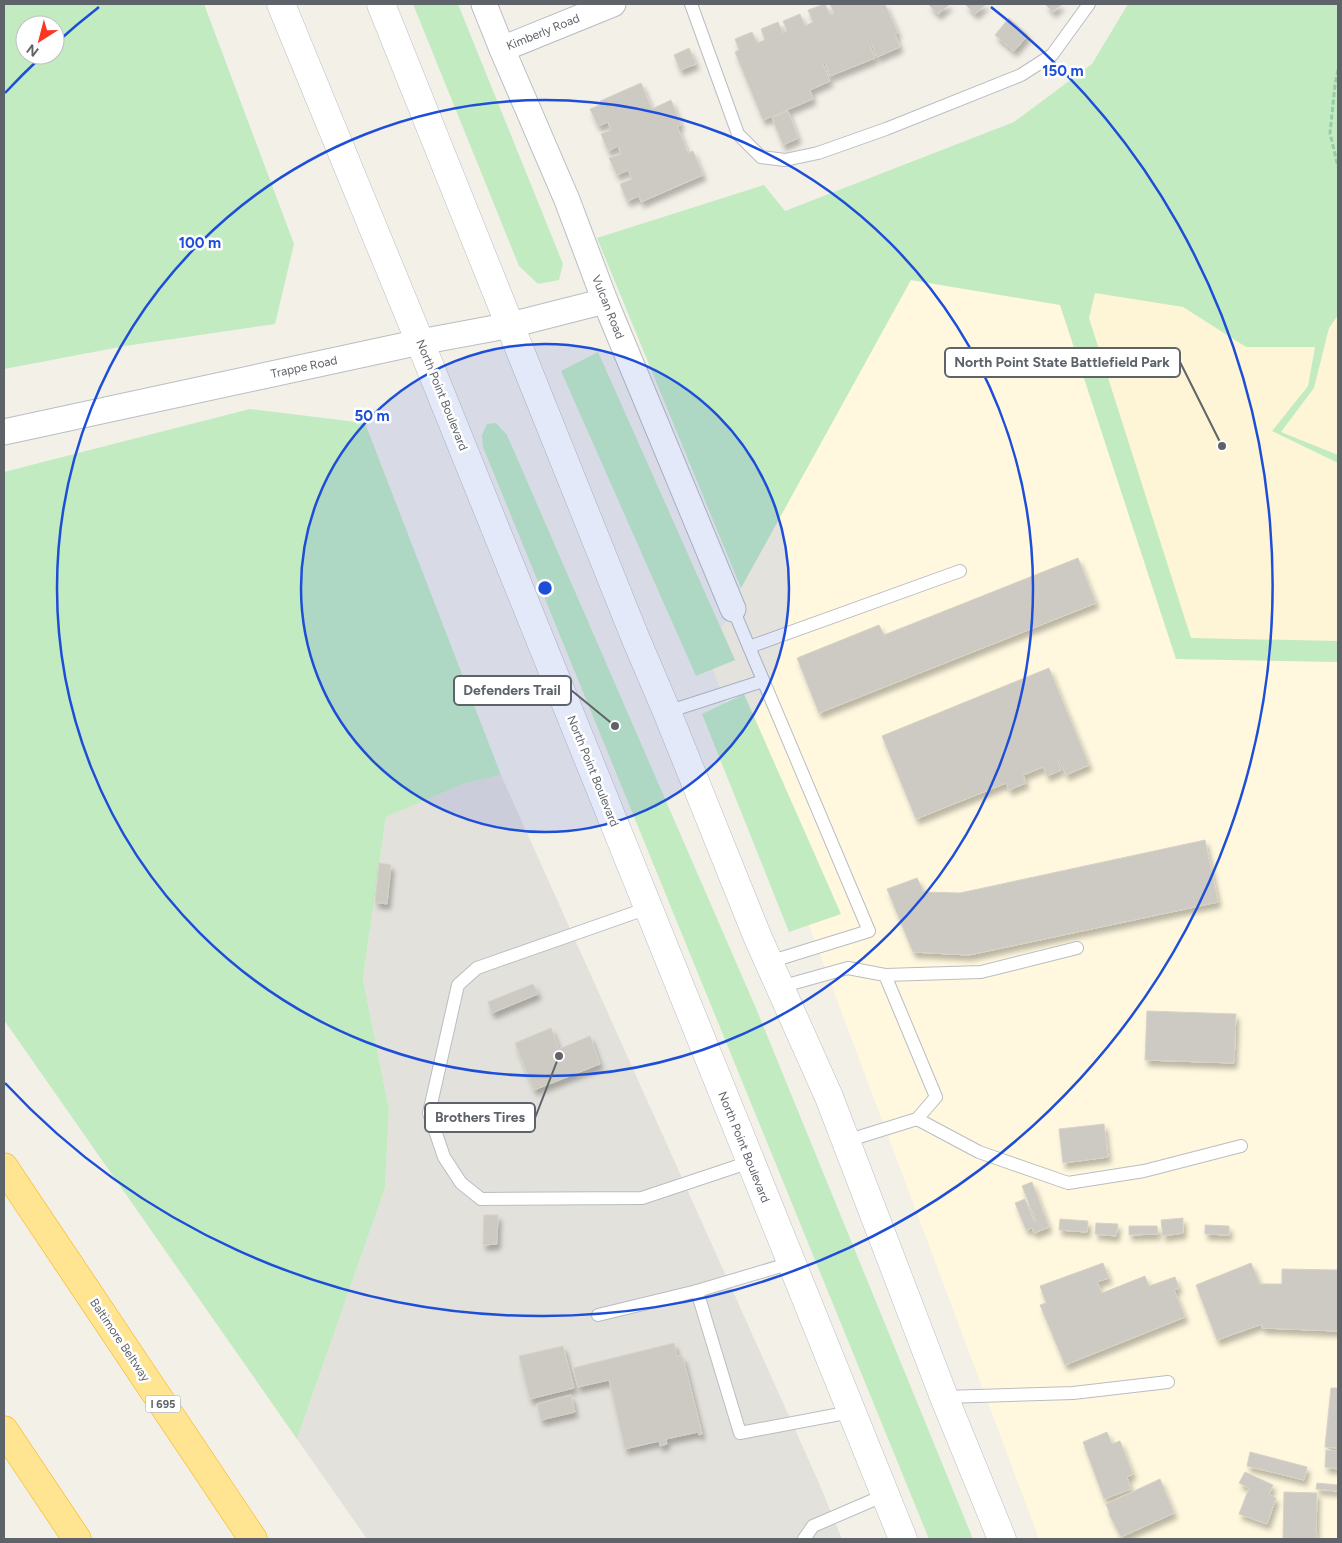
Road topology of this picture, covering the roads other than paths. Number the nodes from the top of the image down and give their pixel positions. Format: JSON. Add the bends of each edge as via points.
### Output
{"nodes":[{"id":1,"x":280,"y":4,"type":"edge"},
{"id":2,"x":381,"y":4,"type":"edge"},
{"id":3,"x":484,"y":4,"type":"edge"},
{"id":4,"x":612,"y":4,"type":"edge"},
{"id":5,"x":691,"y":4,"type":"edge"},
{"id":6,"x":1089,"y":4,"type":"edge"},
{"id":7,"x":502,"y":49,"type":"junction"},
{"id":8,"x":605,"y":301,"type":"junction"},
{"id":9,"x":511,"y":325,"type":"junction"},
{"id":10,"x":420,"y":342,"type":"junction"},
{"id":11,"x":4,"y":432,"type":"edge"},
{"id":12,"x":960,"y":571,"type":"dead end"},
{"id":13,"x":734,"y":609,"type":"joint"},
{"id":14,"x":749,"y":647,"type":"junction"},
{"id":15,"x":763,"y":681,"type":"junction"},
{"id":16,"x":667,"y":712,"type":"junction"},
{"id":17,"x":648,"y":908,"type":"junction"},
{"id":18,"x":1077,"y":948,"type":"dead end"},
{"id":19,"x":769,"y":962,"type":"junction"},
{"id":20,"x":885,"y":975,"type":"junction"},
{"id":21,"x":780,"y":987,"type":"junction"},
{"id":22,"x":917,"y":1120,"type":"junction"},
{"id":23,"x":846,"y":1141,"type":"junction"},
{"id":24,"x":1241,"y":1146,"type":"dead end"},
{"id":25,"x":750,"y":1162,"type":"junction"},
{"id":26,"x":4,"y":1167,"type":"edge"},
{"id":27,"x":791,"y":1263,"type":"junction"},
{"id":28,"x":697,"y":1290,"type":"junction"},
{"id":29,"x":598,"y":1315,"type":"dead end"},
{"id":30,"x":1168,"y":1382,"type":"dead end"},
{"id":31,"x":944,"y":1397,"type":"junction"},
{"id":32,"x":851,"y":1412,"type":"junction"},
{"id":33,"x":4,"y":1430,"type":"edge"},
{"id":34,"x":885,"y":1495,"type":"junction"},
{"id":35,"x":77,"y":1539,"type":"edge"},
{"id":36,"x":253,"y":1539,"type":"edge"},
{"id":37,"x":804,"y":1539,"type":"edge"},
{"id":38,"x":903,"y":1539,"type":"edge"},
{"id":39,"x":1002,"y":1539,"type":"edge"}],
"edges":[{"from":1,"to":10,"type":"main road","name":"North Point Boulevard"},
{"from":2,"to":9,"type":"main road"},
{"from":3,"to":7,"type":"street","name":"Vulcan Road"},
{"from":4,"to":7,"type":"street","name":"Kimberly Road"},
{"from":5,"to":6,"type":"lane","via":[[738,134],[761,157],[785,160],[818,153],[886,129],[1021,75],[1052,56]]},
{"from":7,"to":8,"type":"street","name":"Vulcan Road","via":[[568,200]]},
{"from":8,"to":9,"type":"street","name":"Trappe Road"},
{"from":8,"to":13,"type":"street","name":"Vulcan Road"},
{"from":9,"to":10,"type":"street","name":"Trappe Road"},
{"from":9,"to":16,"type":"main road","via":[[634,637]]},
{"from":10,"to":11,"type":"street","name":"Trappe Road"},
{"from":10,"to":17,"type":"main road","name":"North Point Boulevard"},
{"from":12,"to":14,"type":"lane"},
{"from":13,"to":14,"type":"lane"},
{"from":14,"to":15,"type":"lane"},
{"from":15,"to":16,"type":"lane"},
{"from":15,"to":19,"type":"lane","via":[[869,930]]},
{"from":16,"to":19,"type":"main road"},
{"from":17,"to":25,"type":"main road","name":"North Point Boulevard"},
{"from":17,"to":25,"type":"lane","via":[[477,968],[458,985],[429,1113],[444,1158],[460,1183],[481,1199],[642,1198]]},
{"from":18,"to":20,"type":"lane","via":[[981,972]]},
{"from":19,"to":21,"type":"main road"},
{"from":20,"to":21,"type":"lane","via":[[848,968]]},
{"from":20,"to":22,"type":"lane","via":[[936,1098]]},
{"from":21,"to":23,"type":"main road"},
{"from":22,"to":23,"type":"lane"},
{"from":22,"to":24,"type":"lane","via":[[979,1152],[1068,1183],[1144,1171]]},
{"from":23,"to":31,"type":"main road"},
{"from":25,"to":27,"type":"main road","name":"North Point Boulevard"},
{"from":26,"to":36,"type":"highway","name":"Baltimore Beltway","number":"I 695"},
{"from":27,"to":28,"type":"lane"},
{"from":27,"to":32,"type":"main road","name":"North Point Boulevard"},
{"from":28,"to":29,"type":"lane"},
{"from":28,"to":32,"type":"lane","via":[[740,1433]]},
{"from":30,"to":31,"type":"lane","via":[[1073,1393]]},
{"from":31,"to":39,"type":"main road"},
{"from":32,"to":34,"type":"main road","name":"North Point Boulevard"},
{"from":33,"to":35,"type":"highway"},
{"from":34,"to":37,"type":"lane","via":[[813,1526]]},
{"from":34,"to":38,"type":"main road","name":"North Point Boulevard"}]}
